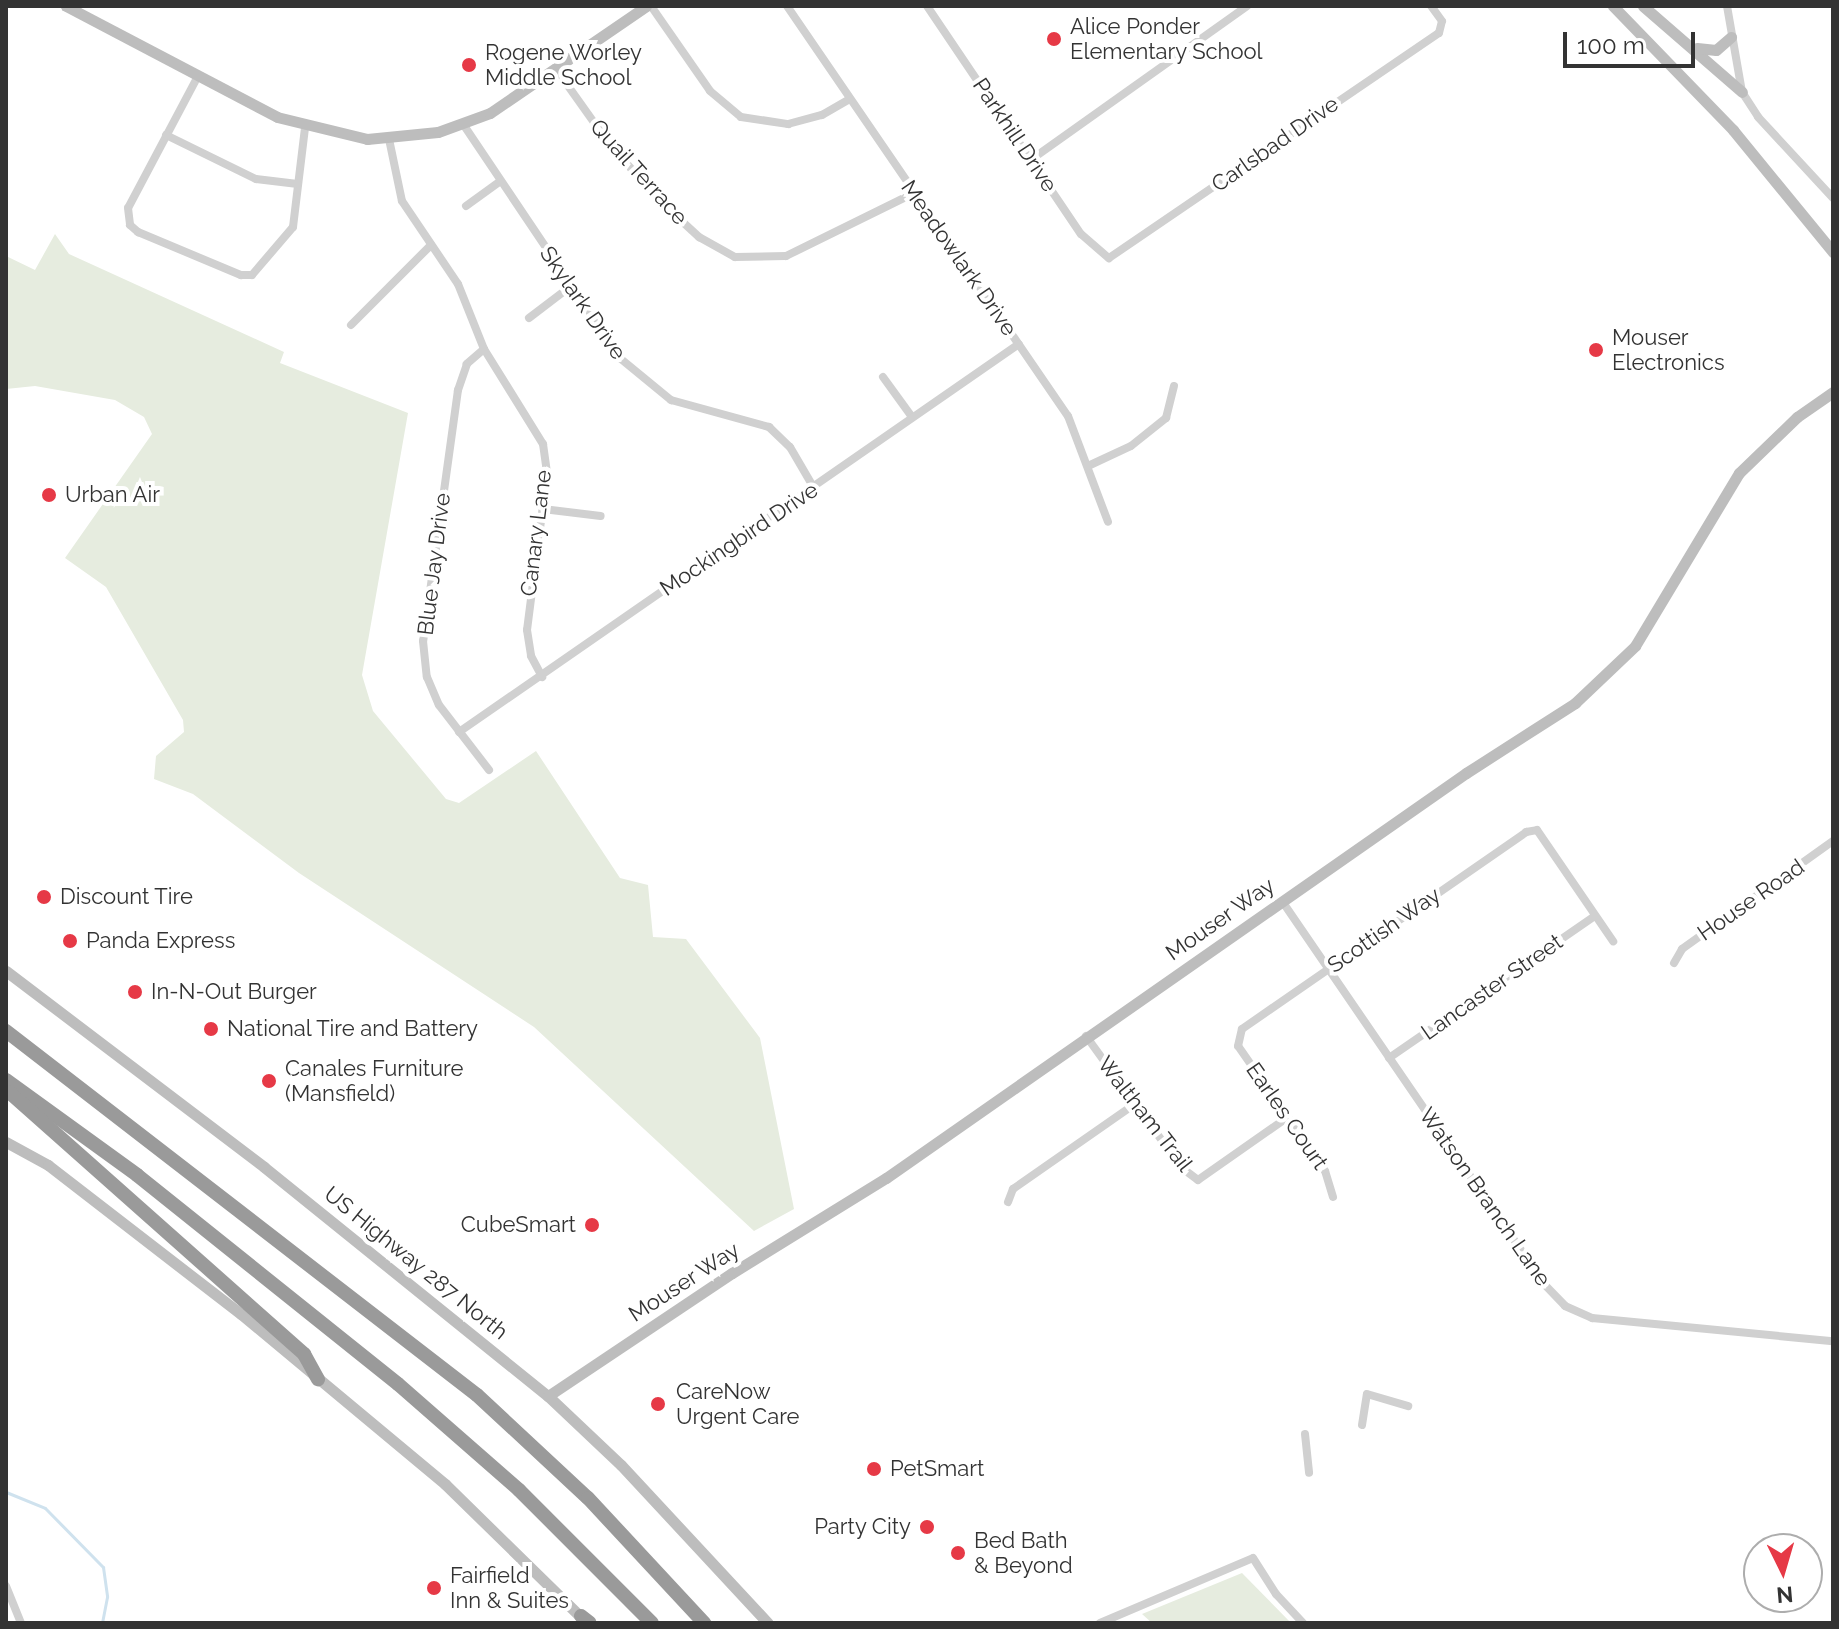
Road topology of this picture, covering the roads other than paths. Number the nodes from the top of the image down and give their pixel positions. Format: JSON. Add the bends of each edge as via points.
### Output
{"nodes":[{"id":1,"x":66,"y":6,"type":"edge"},
{"id":2,"x":648,"y":6,"type":"edge"},
{"id":3,"x":787,"y":6,"type":"edge"},
{"id":4,"x":927,"y":6,"type":"edge"},
{"id":5,"x":1247,"y":6,"type":"edge"},
{"id":6,"x":1431,"y":6,"type":"edge"},
{"id":7,"x":1613,"y":6,"type":"edge"},
{"id":8,"x":1643,"y":6,"type":"edge"},
{"id":9,"x":1727,"y":6,"type":"edge"},
{"id":10,"x":1731,"y":37,"type":"junction"},
{"id":11,"x":1695,"y":47,"type":"junction"},
{"id":12,"x":556,"y":69,"type":"junction"},
{"id":13,"x":198,"y":76,"type":"junction"},
{"id":14,"x":1742,"y":92,"type":"junction"},
{"id":15,"x":850,"y":99,"type":"junction"},
{"id":16,"x":463,"y":124,"type":"junction"},
{"id":17,"x":305,"y":128,"type":"junction"},
{"id":18,"x":166,"y":135,"type":"junction"},
{"id":19,"x":389,"y":139,"type":"junction"},
{"id":20,"x":1032,"y":159,"type":"junction"},
{"id":21,"x":499,"y":182,"type":"junction"},
{"id":22,"x":298,"y":184,"type":"junction"},
{"id":23,"x":914,"y":193,"type":"junction"},
{"id":24,"x":1833,"y":198,"type":"edge"},
{"id":25,"x":466,"y":206,"type":"dead end"},
{"id":26,"x":431,"y":245,"type":"junction"},
{"id":27,"x":1833,"y":252,"type":"edge"},
{"id":28,"x":1109,"y":258,"type":"joint"},
{"id":29,"x":571,"y":286,"type":"junction"},
{"id":30,"x":529,"y":318,"type":"dead end"},
{"id":31,"x":351,"y":325,"type":"dead end"},
{"id":32,"x":1019,"y":344,"type":"junction"},
{"id":33,"x":484,"y":349,"type":"junction"},
{"id":34,"x":883,"y":377,"type":"dead end"},
{"id":35,"x":1174,"y":386,"type":"dead end"},
{"id":36,"x":1833,"y":392,"type":"edge"},
{"id":37,"x":912,"y":417,"type":"junction"},
{"id":38,"x":1088,"y":466,"type":"junction"},
{"id":39,"x":814,"y":488,"type":"junction"},
{"id":40,"x":543,"y":509,"type":"junction"},
{"id":41,"x":601,"y":516,"type":"dead end"},
{"id":42,"x":1108,"y":522,"type":"dead end"},
{"id":43,"x":542,"y":677,"type":"junction"},
{"id":44,"x":459,"y":732,"type":"junction"},
{"id":45,"x":489,"y":770,"type":"dead end"},
{"id":46,"x":1833,"y":841,"type":"edge"},
{"id":47,"x":1282,"y":901,"type":"junction"},
{"id":48,"x":1595,"y":916,"type":"junction"},
{"id":49,"x":1613,"y":941,"type":"dead end"},
{"id":50,"x":1674,"y":963,"type":"dead end"},
{"id":51,"x":1329,"y":969,"type":"junction"},
{"id":52,"x":6,"y":971,"type":"edge"},
{"id":53,"x":6,"y":1031,"type":"edge"},
{"id":54,"x":1086,"y":1036,"type":"junction"},
{"id":55,"x":1237,"y":1037,"type":"joint"},
{"id":56,"x":1389,"y":1058,"type":"junction"},
{"id":57,"x":6,"y":1080,"type":"edge"},
{"id":58,"x":6,"y":1089,"type":"edge"},
{"id":59,"x":1135,"y":1104,"type":"junction"},
{"id":60,"x":1288,"y":1117,"type":"junction"},
{"id":61,"x":6,"y":1142,"type":"edge"},
{"id":62,"x":1333,"y":1197,"type":"dead end"},
{"id":63,"x":1008,"y":1202,"type":"dead end"},
{"id":64,"x":1833,"y":1341,"type":"edge"},
{"id":65,"x":318,"y":1379,"type":"junction"},
{"id":66,"x":548,"y":1396,"type":"junction"},
{"id":67,"x":1408,"y":1406,"type":"dead end"},
{"id":68,"x":1362,"y":1425,"type":"dead end"},
{"id":69,"x":1305,"y":1434,"type":"dead end"},
{"id":70,"x":1309,"y":1473,"type":"dead end"},
{"id":71,"x":6,"y":1586,"type":"edge"},
{"id":72,"x":586,"y":1621,"type":"edge"},
{"id":73,"x":21,"y":1623,"type":"edge"},
{"id":74,"x":652,"y":1623,"type":"edge"},
{"id":75,"x":704,"y":1623,"type":"edge"},
{"id":76,"x":768,"y":1623,"type":"edge"},
{"id":77,"x":1100,"y":1623,"type":"edge"},
{"id":78,"x":1303,"y":1623,"type":"edge"}],
"edges":[{"from":1,"to":13,"type":"street"},
{"from":2,"to":12,"type":"street"},
{"from":2,"to":15,"type":"street","via":[[710,91],[741,117],[773,125],[797,122]]},
{"from":3,"to":15,"type":"street","name":"Meadowlark Drive"},
{"from":4,"to":20,"type":"street","name":"Parkhill Drive"},
{"from":5,"to":20,"type":"street"},
{"from":6,"to":28,"type":"street","name":"Carlsbad Drive","via":[[1442,29]]},
{"from":7,"to":27,"type":"street","via":[[1733,130]]},
{"from":8,"to":11,"type":"street"},
{"from":9,"to":10,"type":"street"},
{"from":10,"to":11,"type":"street","via":[[1716,50]]},
{"from":10,"to":14,"type":"street"},
{"from":11,"to":14,"type":"street"},
{"from":12,"to":16,"type":"street","via":[[490,113]]},
{"from":12,"to":23,"type":"street","name":"Quail Terrace","via":[[610,145],[661,202],[699,237],[735,257],[786,256]]},
{"from":13,"to":17,"type":"street"},
{"from":13,"to":18,"type":"street"},
{"from":14,"to":24,"type":"street","via":[[1758,117]]},
{"from":15,"to":23,"type":"street","name":"Meadowlark Drive"},
{"from":16,"to":19,"type":"street"},
{"from":16,"to":21,"type":"street","name":"Skylark Drive"},
{"from":17,"to":19,"type":"street"},
{"from":17,"to":22,"type":"street"},
{"from":18,"to":22,"type":"street","via":[[256,179]]},
{"from":18,"to":22,"type":"street","via":[[128,208],[130,225],[241,275],[252,275],[289,236]]},
{"from":19,"to":26,"type":"street","name":"Canary Lane","via":[[402,201]]},
{"from":20,"to":28,"type":"street","name":"Parkhill Drive","via":[[1081,234]]},
{"from":21,"to":25,"type":"street"},
{"from":21,"to":29,"type":"street","name":"Skylark Drive"},
{"from":23,"to":32,"type":"street","name":"Meadowlark Drive"},
{"from":26,"to":31,"type":"street"},
{"from":26,"to":33,"type":"street","name":"Canary Lane","via":[[458,284]]},
{"from":29,"to":30,"type":"street"},
{"from":29,"to":39,"type":"street","name":"Skylark Drive","via":[[621,359],[643,380],[697,411],[769,427],[790,447]]},
{"from":32,"to":37,"type":"street","name":"Mockingbird Drive"},
{"from":32,"to":38,"type":"street","name":"Meadowlark Drive","via":[[1068,416]]},
{"from":33,"to":40,"type":"street","name":"Canary Lane","via":[[543,444]]},
{"from":33,"to":44,"type":"street","name":"Blue Jay Drive","via":[[467,364],[458,390],[423,641],[427,677]]},
{"from":34,"to":37,"type":"street"},
{"from":35,"to":38,"type":"street","via":[[1172,409],[1150,433]]},
{"from":36,"to":47,"type":"street","name":"Mouser Way","via":[[1797,417],[1739,473],[1635,646],[1608,677],[1538,730]]},
{"from":37,"to":39,"type":"street","name":"Mockingbird Drive"},
{"from":38,"to":42,"type":"street","name":"Meadowlark Drive"},
{"from":39,"to":43,"type":"street","name":"Mockingbird Drive"},
{"from":40,"to":41,"type":"street"},
{"from":40,"to":43,"type":"street","name":"Canary Lane","via":[[527,620],[529,651]]},
{"from":43,"to":44,"type":"street","name":"Mockingbird Drive"},
{"from":44,"to":45,"type":"street","name":"Blue Jay Drive"},
{"from":46,"to":50,"type":"street","name":"House Road","via":[[1682,949]]},
{"from":47,"to":51,"type":"street","name":"Watson Branch Lane"},
{"from":47,"to":54,"type":"street","name":"Mouser Way"},
{"from":48,"to":49,"type":"street"},
{"from":48,"to":51,"type":"street","name":"Scottish Way","via":[[1537,830],[1522,834]]},
{"from":48,"to":56,"type":"street","name":"Lancaster Street"},
{"from":51,"to":55,"type":"street","name":"Scottish Way"},
{"from":51,"to":56,"type":"street","name":"Watson Branch Lane"},
{"from":52,"to":66,"type":"street","name":"US Highway 287 North","via":[[253,1158]]},
{"from":53,"to":75,"type":"highway","via":[[477,1395],[588,1498]]},
{"from":54,"to":59,"type":"street","name":"Waltham Trail"},
{"from":54,"to":66,"type":"street","name":"Mouser Way","via":[[886,1178]]},
{"from":55,"to":60,"type":"street","name":"Earles Court"},
{"from":56,"to":64,"type":"street","name":"Watson Branch Lane","via":[[1545,1285],[1565,1306],[1592,1318]]},
{"from":57,"to":74,"type":"highway","via":[[137,1175],[398,1384],[519,1490]]},
{"from":58,"to":65,"type":"highway","via":[[304,1354]]},
{"from":59,"to":60,"type":"street","name":"Waltham Trail","via":[[1182,1168],[1198,1180]]},
{"from":59,"to":63,"type":"street","via":[[1013,1189]]},
{"from":60,"to":62,"type":"street","name":"Earles Court","via":[[1329,1178]]},
{"from":61,"to":65,"type":"street","via":[[48,1165]]},
{"from":65,"to":72,"type":"street","via":[[445,1484]]},
{"from":66,"to":76,"type":"street","name":"US Highway 287 North","via":[[621,1465]]},
{"from":67,"to":68,"type":"street","via":[[1367,1394]]},
{"from":69,"to":70,"type":"street"},
{"from":71,"to":73,"type":"street"},
{"from":77,"to":78,"type":"street","via":[[1253,1558]]}]}
